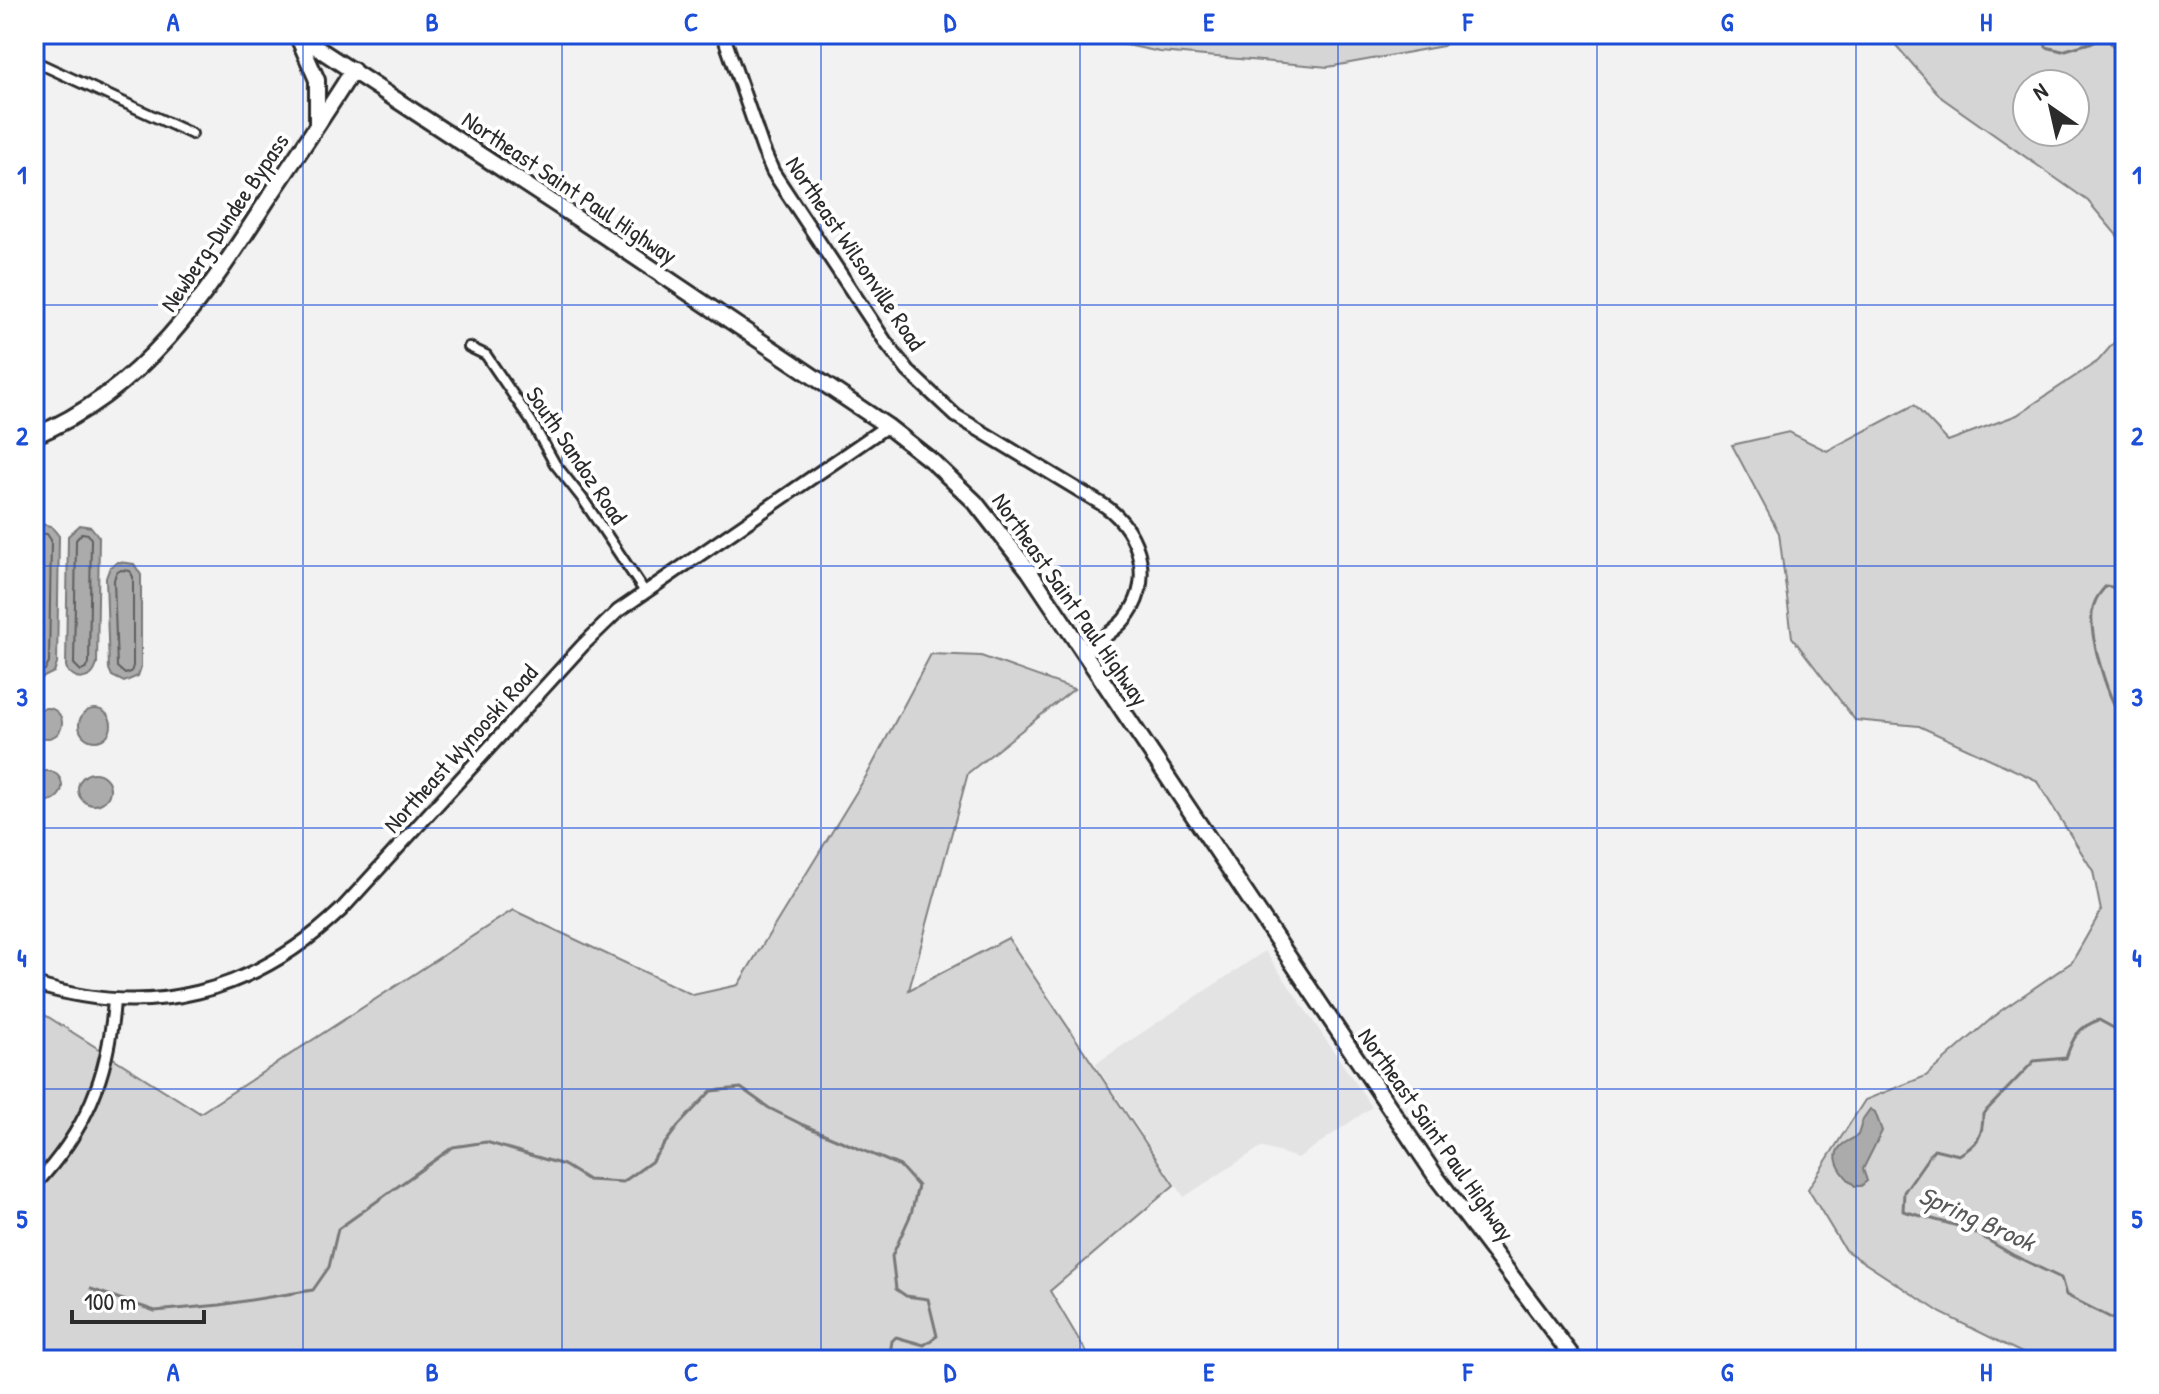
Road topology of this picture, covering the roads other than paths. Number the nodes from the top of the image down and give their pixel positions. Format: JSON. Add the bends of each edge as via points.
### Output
{"nodes":[{"id":1,"x":296,"y":34,"type":"edge"},
{"id":2,"x":723,"y":34,"type":"edge"},
{"id":3,"x":34,"y":61,"type":"edge"},
{"id":4,"x":353,"y":70,"type":"junction"},
{"id":5,"x":317,"y":125,"type":"junction"},
{"id":6,"x":192,"y":134,"type":"dead end"},
{"id":7,"x":469,"y":347,"type":"dead end"},
{"id":8,"x":887,"y":426,"type":"junction"},
{"id":9,"x":34,"y":436,"type":"edge"},
{"id":10,"x":645,"y":592,"type":"junction"},
{"id":11,"x":1083,"y":651,"type":"junction"},
{"id":12,"x":34,"y":984,"type":"edge"},
{"id":13,"x":114,"y":1000,"type":"junction"},
{"id":14,"x":34,"y":1186,"type":"edge"},
{"id":15,"x":1575,"y":1360,"type":"edge"}],
"edges":[{"from":1,"to":4,"type":"highway","name":"Northeast Saint Paul Highway"},
{"from":1,"to":5,"type":"highway","via":[[317,80]]},
{"from":2,"to":11,"type":"main road","name":"Northeast Wilsonville Road","via":[[773,172],[901,362],[956,416],[1105,506],[1131,534],[1141,563],[1136,602],[1123,621]]},
{"from":3,"to":6,"type":"street"},
{"from":4,"to":5,"type":"highway","name":"Newberg-Dundee Bypass"},
{"from":4,"to":8,"type":"highway","name":"Northeast Saint Paul Highway"},
{"from":5,"to":9,"type":"highway","name":"Newberg-Dundee Bypass","via":[[176,332],[106,394]]},
{"from":7,"to":10,"type":"street","name":"South Sandoz Road","via":[[486,355]]},
{"from":8,"to":10,"type":"main road","name":"Northeast Wynooski Road"},
{"from":8,"to":11,"type":"highway","name":"Northeast Saint Paul Highway","via":[[986,514]]},
{"from":10,"to":13,"type":"main road","name":"Northeast Wynooski Road","via":[[583,645],[341,910],[296,949],[215,988],[149,1000]]},
{"from":11,"to":15,"type":"highway","name":"Northeast Saint Paul Highway","via":[[1437,1178]]},
{"from":12,"to":13,"type":"main road","name":"Northeast Wynooski Road"},
{"from":13,"to":14,"type":"street","via":[[112,1035],[86,1117]]}]}
